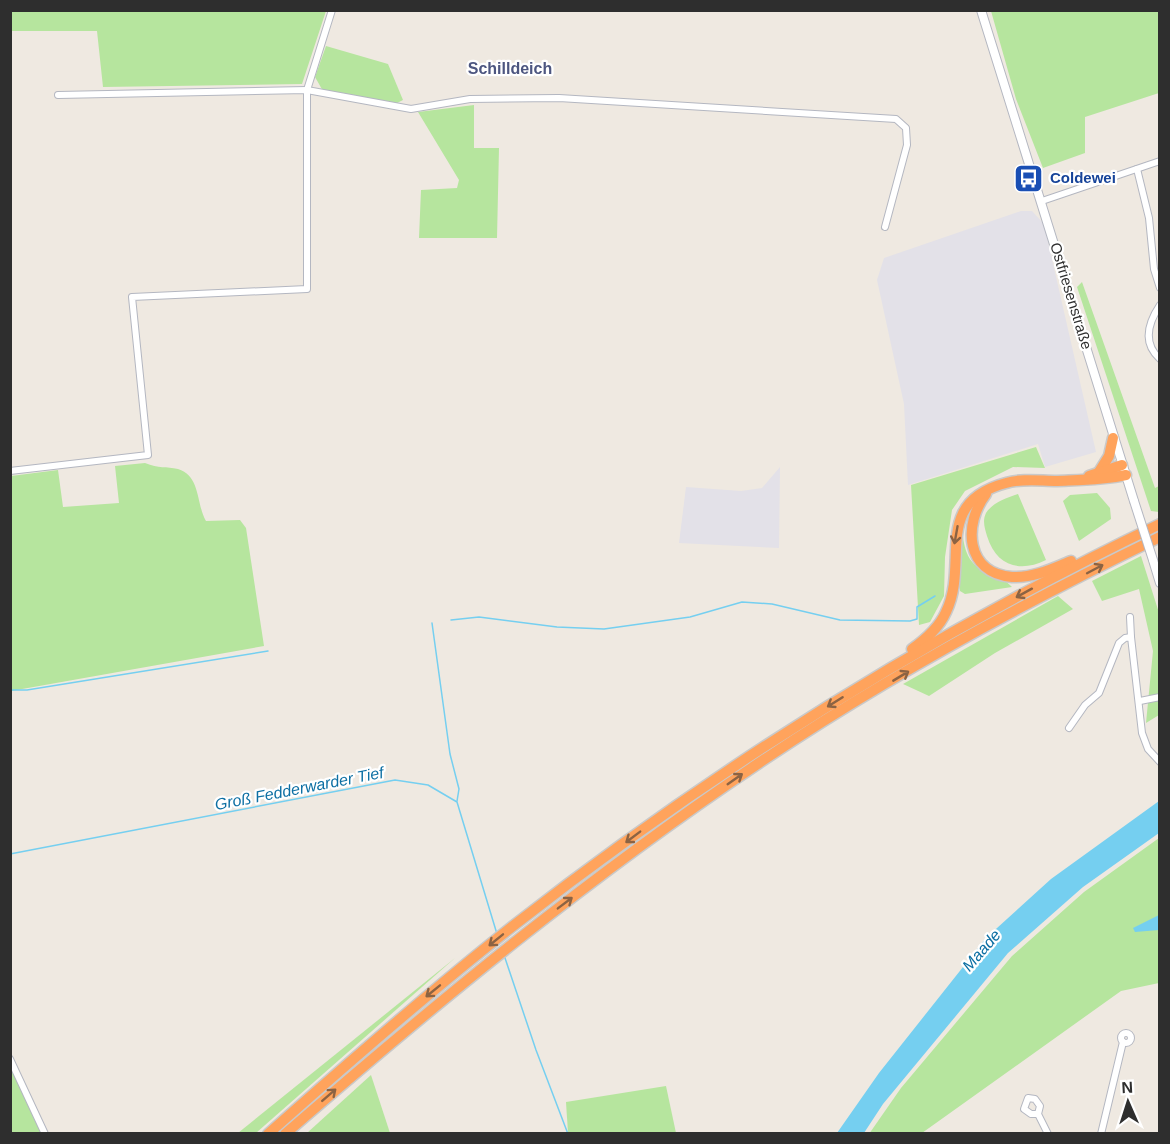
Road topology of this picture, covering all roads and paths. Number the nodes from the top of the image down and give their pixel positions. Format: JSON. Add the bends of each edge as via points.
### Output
{"nodes":[{"id":1,"x":332,"y":10,"type":"edge"},
{"id":2,"x":981,"y":10,"type":"edge"},
{"id":3,"x":307,"y":90,"type":"junction"},
{"id":4,"x":58,"y":95,"type":"dead end"},
{"id":5,"x":1160,"y":161,"type":"edge"},
{"id":6,"x":1137,"y":169,"type":"junction"},
{"id":7,"x":1042,"y":201,"type":"junction"},
{"id":8,"x":885,"y":227,"type":"dead end"},
{"id":9,"x":1160,"y":288,"type":"edge"},
{"id":10,"x":1160,"y":305,"type":"edge"},
{"id":11,"x":1160,"y":358,"type":"edge"},
{"id":12,"x":1113,"y":438,"type":"junction"},
{"id":13,"x":1124,"y":470,"type":"junction"},
{"id":14,"x":10,"y":471,"type":"edge"},
{"id":15,"x":1099,"y":472,"type":"junction"},
{"id":16,"x":1083,"y":479,"type":"junction"},
{"id":17,"x":989,"y":490,"type":"junction"},
{"id":18,"x":1160,"y":524,"type":"edge"},
{"id":19,"x":1160,"y":537,"type":"edge"},
{"id":20,"x":1160,"y":543,"type":"edge"},
{"id":21,"x":1094,"y":555,"type":"junction"},
{"id":22,"x":1119,"y":556,"type":"junction"},
{"id":23,"x":1160,"y":583,"type":"edge"},
{"id":24,"x":1130,"y":617,"type":"dead end"},
{"id":25,"x":1131,"y":637,"type":"junction"},
{"id":26,"x":884,"y":672,"type":"junction"},
{"id":27,"x":1160,"y":697,"type":"edge"},
{"id":28,"x":1140,"y":701,"type":"junction"},
{"id":29,"x":1069,"y":728,"type":"dead end"},
{"id":30,"x":1160,"y":762,"type":"edge"},
{"id":31,"x":1123,"y":1042,"type":"dead end"},
{"id":32,"x":10,"y":1059,"type":"edge"},
{"id":33,"x":1038,"y":1114,"type":"dead end"},
{"id":34,"x":45,"y":1134,"type":"edge"},
{"id":35,"x":268,"y":1134,"type":"edge"},
{"id":36,"x":285,"y":1134,"type":"edge"},
{"id":37,"x":1048,"y":1134,"type":"edge"},
{"id":38,"x":1101,"y":1134,"type":"edge"}],
"edges":[{"from":1,"to":3,"type":"street"},
{"from":2,"to":7,"type":"main road","name":"Ostfriesenstraße"},
{"from":3,"to":4,"type":"street"},
{"from":3,"to":8,"type":"street","via":[[411,108],[470,99],[559,98],[896,119],[906,128],[907,145]]},
{"from":3,"to":14,"type":"street","via":[[307,289],[132,297],[148,456]]},
{"from":5,"to":6,"type":"street"},
{"from":6,"to":7,"type":"street"},
{"from":6,"to":9,"type":"street"},
{"from":7,"to":12,"type":"main road","name":"Ostfriesenstraße"},
{"from":10,"to":11,"type":"street","via":[[1148,336],[1150,351]]},
{"from":12,"to":13,"type":"main road","name":"Ostfriesenstraße"},
{"from":12,"to":15,"type":"highway","via":[[1109,456]]},
{"from":13,"to":15,"type":"highway"},
{"from":13,"to":16,"type":"highway"},
{"from":13,"to":23,"type":"main road","name":"Ostfriesenstraße","bridge":true},
{"from":15,"to":16,"type":"highway"},
{"from":16,"to":17,"type":"highway","via":[[1015,481]]},
{"from":17,"to":21,"type":"highway","via":[[972,517],[970,530],[975,551],[989,568],[1009,577],[1023,577]]},
{"from":17,"to":26,"type":"highway","one_way":true,"via":[[971,502],[959,521],[954,543],[953,592],[946,612],[925,640]]},
{"from":18,"to":21,"type":"highway"},
{"from":19,"to":22,"type":"highway"},
{"from":20,"to":22,"type":"highway","via":[[1134,555]]},
{"from":21,"to":26,"type":"highway","one_way":true},
{"from":36,"to":22,"type":"highway","one_way":true,"via":[[518,938],[757,764],[923,662]]},
{"from":24,"to":25,"type":"street"},
{"from":25,"to":28,"type":"street","via":[[1135,691]]},
{"from":25,"to":29,"type":"street","via":[[1119,643],[1099,693],[1084,705]]},
{"from":26,"to":35,"type":"highway","one_way":true,"via":[[650,825],[513,926]]},
{"from":27,"to":28,"type":"street"},
{"from":28,"to":30,"type":"street","via":[[1145,742]]},
{"from":31,"to":38,"type":"street"},
{"from":32,"to":34,"type":"street"},
{"from":33,"to":37,"type":"street"}]}
